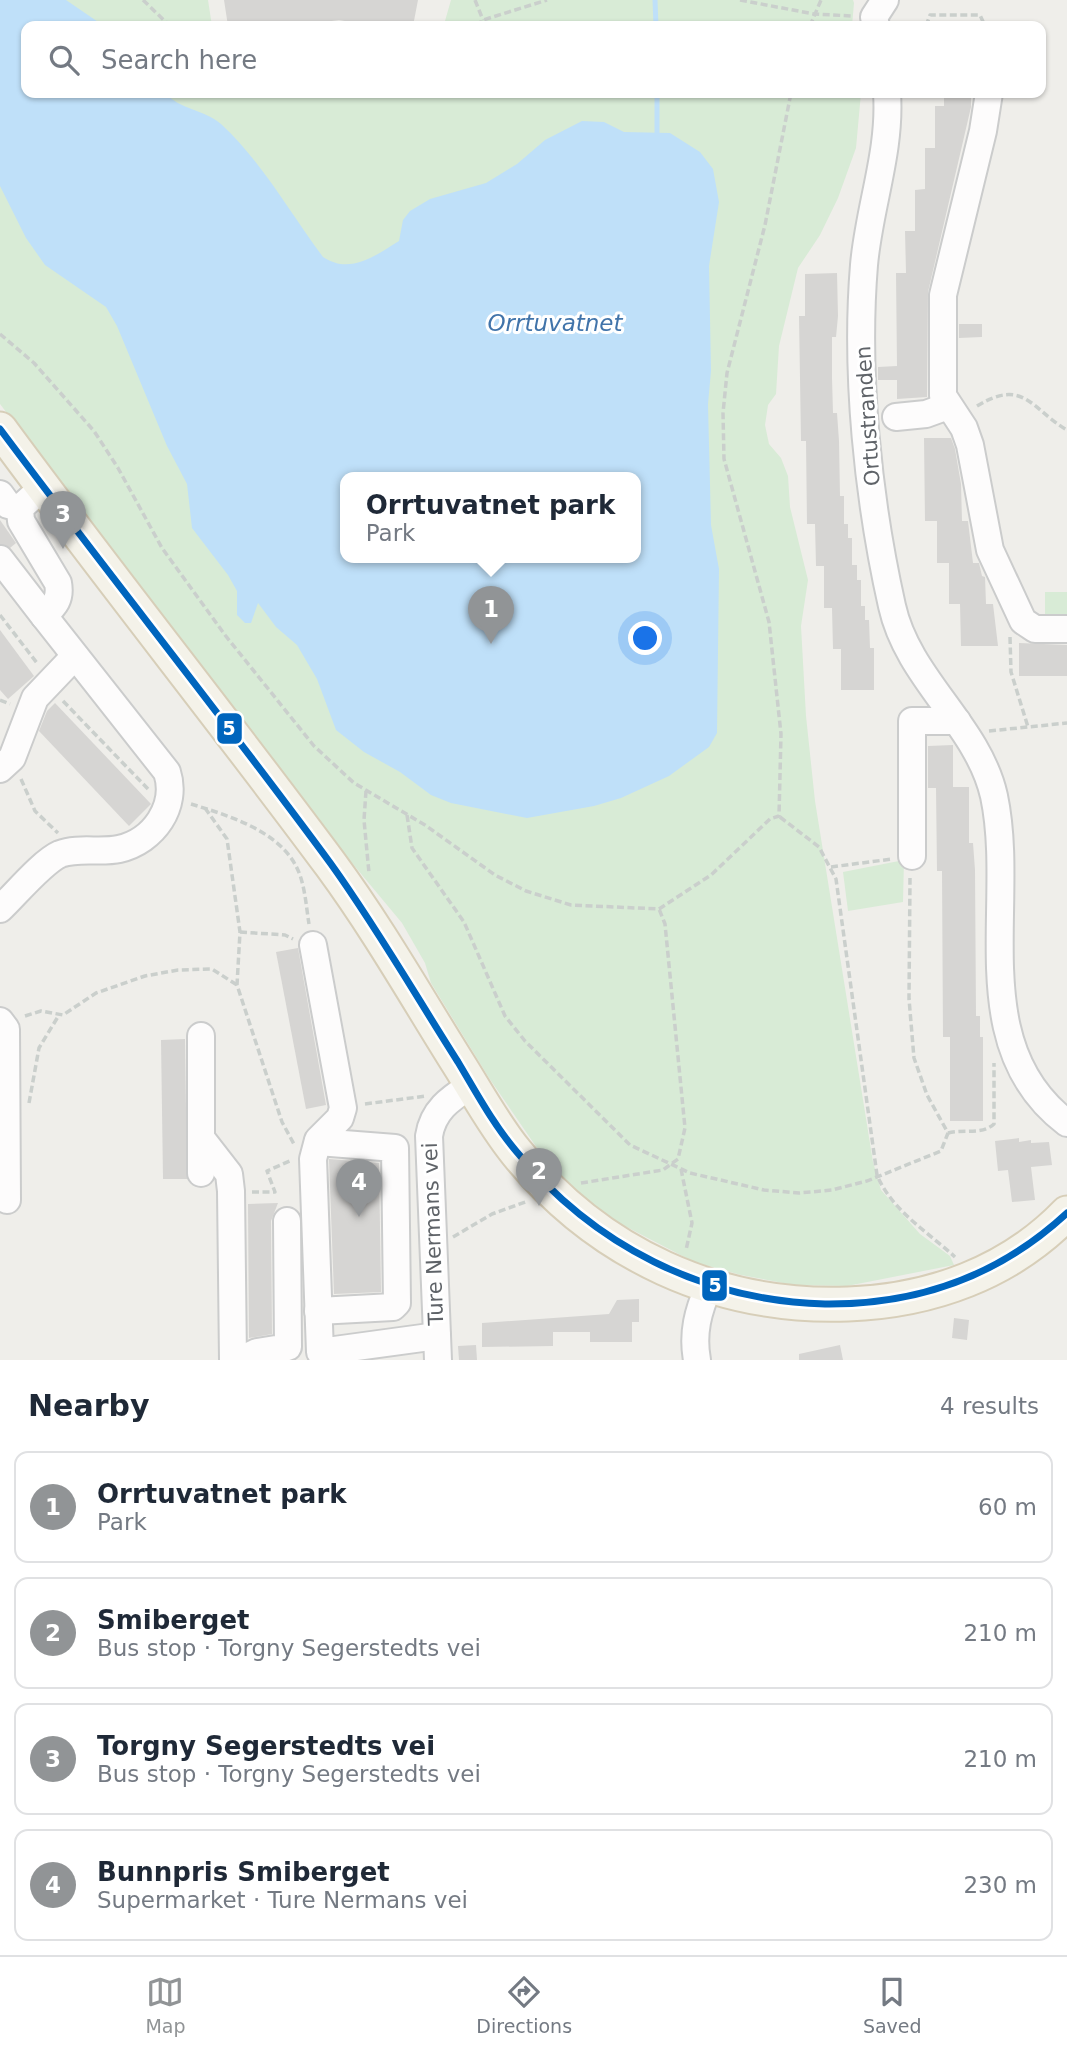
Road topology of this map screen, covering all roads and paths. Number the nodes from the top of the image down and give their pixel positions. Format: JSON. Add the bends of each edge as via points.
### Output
{"nodes":[{"id":1,"x":144,"y":0,"type":"edge"},
{"id":2,"x":475,"y":0,"type":"edge"},
{"id":3,"x":547,"y":0,"type":"edge"},
{"id":4,"x":740,"y":0,"type":"edge"},
{"id":5,"x":821,"y":0,"type":"edge"},
{"id":6,"x":814,"y":14,"type":"junction"},
{"id":7,"x":879,"y":15,"type":"edge"},
{"id":8,"x":482,"y":20,"type":"joint"},
{"id":9,"x":165,"y":21,"type":"edge"},
{"id":10,"x":812,"y":21,"type":"edge"},
{"id":11,"x":928,"y":21,"type":"edge"},
{"id":12,"x":983,"y":21,"type":"edge"},
{"id":13,"x":789,"y":98,"type":"edge"},
{"id":14,"x":887,"y":98,"type":"edge"},
{"id":15,"x":988,"y":98,"type":"edge"},
{"id":16,"x":0,"y":334,"type":"edge"},
{"id":17,"x":952,"y":412,"type":"junction"},
{"id":18,"x":896,"y":418,"type":"dead end"},
{"id":19,"x":0,"y":429,"type":"edge"},
{"id":20,"x":1067,"y":430,"type":"edge"},
{"id":21,"x":21,"y":496,"type":"edge"},
{"id":22,"x":0,"y":559,"type":"edge"},
{"id":23,"x":0,"y":615,"type":"edge"},
{"id":24,"x":44,"y":616,"type":"junction"},
{"id":25,"x":1067,"y":629,"type":"edge"},
{"id":26,"x":1010,"y":644,"type":"dead end"},
{"id":27,"x":75,"y":656,"type":"junction"},
{"id":28,"x":51,"y":681,"type":"junction"},
{"id":29,"x":957,"y":721,"type":"junction"},
{"id":30,"x":1067,"y":723,"type":"edge"},
{"id":31,"x":1028,"y":727,"type":"junction"},
{"id":32,"x":981,"y":763,"type":"junction"},
{"id":33,"x":6,"y":764,"type":"edge"},
{"id":34,"x":171,"y":799,"type":"junction"},
{"id":35,"x":205,"y":808,"type":"junction"},
{"id":36,"x":407,"y":815,"type":"junction"},
{"id":37,"x":779,"y":816,"type":"junction"},
{"id":38,"x":78,"y":852,"type":"junction"},
{"id":39,"x":912,"y":856,"type":"joint"},
{"id":40,"x":831,"y":867,"type":"junction"},
{"id":41,"x":910,"y":890,"type":"dead end"},
{"id":42,"x":0,"y":909,"type":"edge"},
{"id":43,"x":659,"y":909,"type":"junction"},
{"id":44,"x":240,"y":932,"type":"junction"},
{"id":45,"x":313,"y":945,"type":"junction"},
{"id":46,"x":237,"y":985,"type":"junction"},
{"id":47,"x":59,"y":1015,"type":"junction"},
{"id":48,"x":2,"y":1022,"type":"edge"},
{"id":49,"x":201,"y":1036,"type":"dead end"},
{"id":50,"x":1010,"y":1041,"type":"junction"},
{"id":51,"x":471,"y":1085,"type":"junction"},
{"id":52,"x":421,"y":1095,"type":"dead end"},
{"id":53,"x":365,"y":1104,"type":"dead end"},
{"id":54,"x":29,"y":1107,"type":"dead end"},
{"id":55,"x":1067,"y":1123,"type":"edge"},
{"id":56,"x":948,"y":1133,"type":"junction"},
{"id":57,"x":201,"y":1138,"type":"junction"},
{"id":58,"x":311,"y":1152,"type":"junction"},
{"id":59,"x":672,"y":1165,"type":"junction"},
{"id":60,"x":681,"y":1169,"type":"junction"},
{"id":61,"x":201,"y":1173,"type":"dead end"},
{"id":62,"x":877,"y":1175,"type":"junction"},
{"id":63,"x":550,"y":1190,"type":"junction"},
{"id":64,"x":252,"y":1192,"type":"dead end"},
{"id":65,"x":7,"y":1200,"type":"dead end"},
{"id":66,"x":287,"y":1221,"type":"dead end"},
{"id":67,"x":1064,"y":1225,"type":"edge"},
{"id":68,"x":433,"y":1242,"type":"junction"},
{"id":69,"x":676,"y":1274,"type":"junction"},
{"id":70,"x":976,"y":1278,"type":"junction"},
{"id":71,"x":709,"y":1286,"type":"junction"},
{"id":72,"x":318,"y":1311,"type":"junction"},
{"id":73,"x":425,"y":1349,"type":"edge"},
{"id":74,"x":233,"y":1360,"type":"edge"},
{"id":75,"x":240,"y":1360,"type":"edge"},
{"id":76,"x":696,"y":1360,"type":"edge"}],
"edges":[{"from":1,"to":9,"type":"path"},
{"from":2,"to":8,"type":"path"},
{"from":3,"to":8,"type":"path"},
{"from":4,"to":6,"type":"path"},
{"from":5,"to":6,"type":"path"},
{"from":6,"to":7,"type":"path"},
{"from":6,"to":10,"type":"path"},
{"from":11,"to":12,"type":"path","via":[[930,15],[940,13],[980,15]]},
{"from":13,"to":37,"type":"path","via":[[765,225],[727,373],[723,413],[724,459],[769,622],[781,734]]},
{"from":14,"to":29,"type":"street","name":"Ortustranden","via":[[887,134],[864,263],[866,451],[901,636],[926,682]]},
{"from":15,"to":17,"type":"street","via":[[943,295],[942,386]]},
{"from":16,"to":36,"type":"path","via":[[54,383],[104,444],[162,548],[301,731],[354,783]]},
{"from":17,"to":18,"type":"street"},
{"from":17,"to":20,"type":"path","via":[[996,396],[1016,395],[1033,400]]},
{"from":17,"to":25,"type":"street","via":[[970,444],[990,550],[1023,621],[1035,629]]},
{"from":19,"to":21,"type":"main road"},
{"from":21,"to":24,"type":"street","via":[[21,521],[58,583],[57,602]]},
{"from":21,"to":51,"type":"main road","via":[[354,897]]},
{"from":22,"to":24,"type":"street"},
{"from":23,"to":28,"type":"path"},
{"from":24,"to":27,"type":"street"},
{"from":26,"to":31,"type":"path","via":[[1011,672]]},
{"from":27,"to":28,"type":"street"},
{"from":27,"to":34,"type":"street","via":[[167,772]]},
{"from":28,"to":33,"type":"street","via":[[28,710]]},
{"from":28,"to":34,"type":"path","via":[[75,716],[140,784]]},
{"from":29,"to":32,"type":"street","name":"Ortustranden"},
{"from":29,"to":39,"type":"street","via":[[912,721]]},
{"from":30,"to":31,"type":"path"},
{"from":31,"to":32,"type":"path","via":[[987,731]]},
{"from":32,"to":50,"type":"street","name":"Ortustranden","via":[[993,794],[999,836],[1002,1004]]},
{"from":33,"to":38,"type":"path","via":[[35,811]]},
{"from":34,"to":35,"type":"path"},
{"from":34,"to":38,"type":"street","via":[[168,810],[138,841],[121,848]]},
{"from":35,"to":44,"type":"path","via":[[227,839]]},
{"from":35,"to":45,"type":"path","via":[[247,822],[296,865]]},
{"from":36,"to":43,"type":"path","via":[[526,891],[586,907]]},
{"from":36,"to":59,"type":"path","via":[[412,848],[464,922],[498,1003],[514,1028],[630,1145]]},
{"from":37,"to":40,"type":"path","via":[[819,847]]},
{"from":37,"to":43,"type":"path","via":[[770,819],[698,886]]},
{"from":38,"to":42,"type":"street","via":[[60,855]]},
{"from":39,"to":40,"type":"path"},
{"from":40,"to":62,"type":"path","via":[[843,922]]},
{"from":41,"to":56,"type":"path","via":[[913,1049],[927,1095]]},
{"from":43,"to":59,"type":"path","via":[[665,924],[685,1128],[678,1159]]},
{"from":44,"to":45,"type":"path","via":[[285,935]]},
{"from":44,"to":46,"type":"path"},
{"from":45,"to":58,"type":"street","via":[[343,1108]]},
{"from":46,"to":47,"type":"path","via":[[212,969],[178,970],[96,993]]},
{"from":46,"to":58,"type":"path","via":[[282,1122],[291,1142]]},
{"from":47,"to":48,"type":"path","via":[[41,1011]]},
{"from":47,"to":54,"type":"path","via":[[39,1048]]},
{"from":48,"to":65,"type":"street"},
{"from":49,"to":57,"type":"street"},
{"from":50,"to":55,"type":"street","name":"Ortustranden","via":[[1040,1098]]},
{"from":50,"to":56,"type":"path","via":[[994,1051],[994,1124],[984,1131]]},
{"from":51,"to":63,"type":"main road","via":[[514,1150]]},
{"from":51,"to":68,"type":"street","name":"Ture Nermans vei","via":[[444,1104],[432,1120]]},
{"from":52,"to":53,"type":"path"},
{"from":56,"to":62,"type":"path","via":[[941,1151]]},
{"from":57,"to":61,"type":"street"},
{"from":57,"to":74,"type":"street","via":[[229,1174]]},
{"from":58,"to":64,"type":"path","via":[[267,1171],[275,1192]]},
{"from":58,"to":72,"type":"street"},
{"from":58,"to":72,"type":"street","via":[[395,1148],[397,1303],[393,1307]]},
{"from":59,"to":60,"type":"path"},
{"from":59,"to":63,"type":"path"},
{"from":60,"to":62,"type":"path","via":[[745,1187],[790,1193],[832,1190]]},
{"from":60,"to":69,"type":"path","via":[[692,1230]]},
{"from":62,"to":70,"type":"path","via":[[883,1189],[916,1224]]},
{"from":63,"to":68,"type":"path","via":[[492,1214],[446,1242]]},
{"from":63,"to":69,"type":"main road","via":[[609,1239]]},
{"from":66,"to":75,"type":"street","via":[[288,1347]]},
{"from":67,"to":70,"type":"main road"},
{"from":68,"to":73,"type":"street","name":"Ture Nermans vei"},
{"from":69,"to":71,"type":"main road"},
{"from":70,"to":71,"type":"main road","via":[[900,1298],[822,1305],[782,1302]]},
{"from":71,"to":76,"type":"street","via":[[696,1321]]},
{"from":72,"to":73,"type":"street","via":[[320,1352]]}]}
